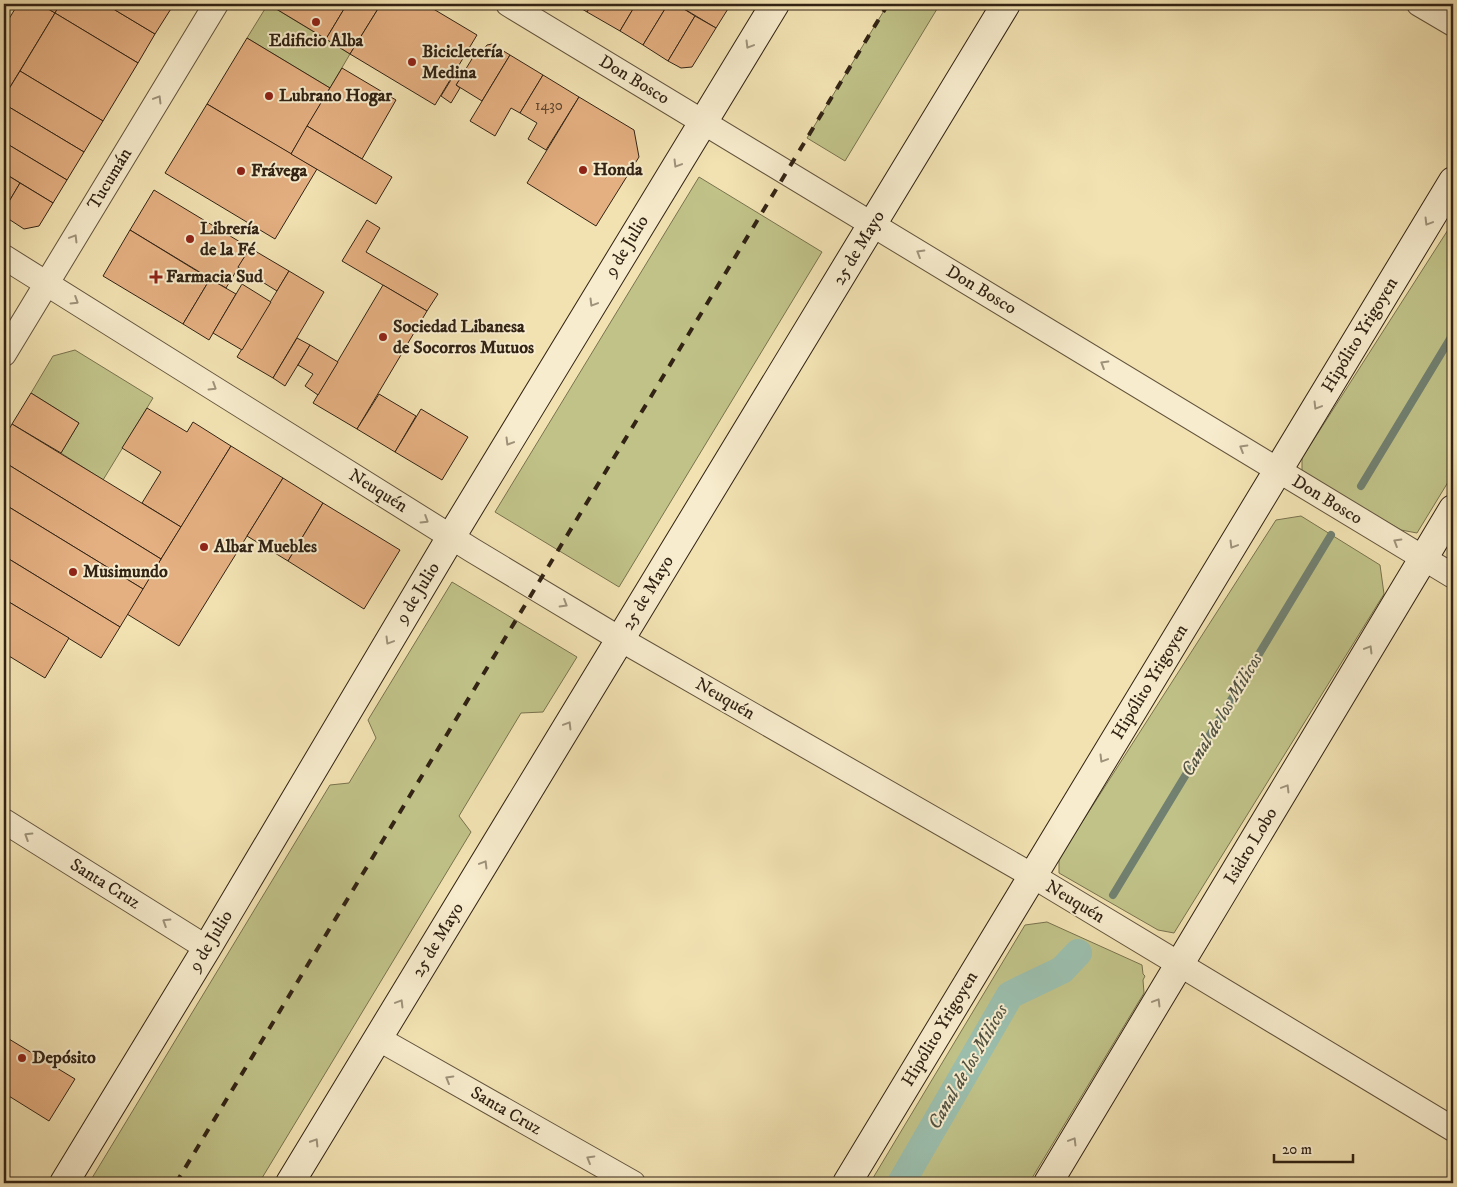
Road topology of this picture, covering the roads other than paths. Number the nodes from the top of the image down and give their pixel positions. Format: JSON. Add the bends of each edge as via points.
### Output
{"nodes":[{"id":1,"x":216,"y":4,"type":"edge"},
{"id":2,"x":508,"y":4,"type":"edge"},
{"id":3,"x":775,"y":4,"type":"edge"},
{"id":4,"x":1006,"y":4,"type":"edge"},
{"id":5,"x":1419,"y":4,"type":"edge"},
{"id":6,"x":1453,"y":24,"type":"edge"},
{"id":7,"x":703,"y":122,"type":"junction"},
{"id":8,"x":1453,"y":181,"type":"edge"},
{"id":9,"x":873,"y":224,"type":"junction"},
{"id":10,"x":4,"y":257,"type":"edge"},
{"id":11,"x":47,"y":283,"type":"junction"},
{"id":12,"x":4,"y":354,"type":"edge"},
{"id":13,"x":1278,"y":470,"type":"junction"},
{"id":14,"x":1453,"y":509,"type":"edge"},
{"id":15,"x":451,"y":537,"type":"junction"},
{"id":16,"x":1424,"y":558,"type":"junction"},
{"id":17,"x":1453,"y":576,"type":"edge"},
{"id":18,"x":620,"y":638,"type":"junction"},
{"id":19,"x":4,"y":821,"type":"edge"},
{"id":20,"x":1033,"y":876,"type":"junction"},
{"id":21,"x":207,"y":948,"type":"junction"},
{"id":22,"x":1180,"y":964,"type":"junction"},
{"id":23,"x":379,"y":1039,"type":"junction"},
{"id":24,"x":1453,"y":1129,"type":"edge"},
{"id":25,"x":64,"y":1183,"type":"edge"},
{"id":26,"x":290,"y":1183,"type":"edge"},
{"id":27,"x":633,"y":1183,"type":"edge"},
{"id":28,"x":847,"y":1183,"type":"edge"},
{"id":29,"x":1048,"y":1183,"type":"edge"}],
"edges":[{"from":11,"to":1,"type":"street","name":"Tucumán","one_way":true},
{"from":2,"to":7,"type":"street","name":"Don Bosco"},
{"from":3,"to":7,"type":"main road","name":"9 de Julio","one_way":true},
{"from":4,"to":9,"type":"main road","name":"25 de Mayo"},
{"from":5,"to":6,"type":"street"},
{"from":7,"to":9,"type":"street","name":"Don Bosco"},
{"from":7,"to":15,"type":"main road","name":"9 de Julio","one_way":true},
{"from":8,"to":13,"type":"main road","name":"Hipólito Yrigoyen","one_way":true},
{"from":13,"to":9,"type":"street","name":"Don Bosco","one_way":true},
{"from":9,"to":18,"type":"main road","name":"25 de Mayo"},
{"from":10,"to":11,"type":"street","name":"Neuquén"},
{"from":11,"to":12,"type":"street","name":"Tucumán"},
{"from":11,"to":15,"type":"street","name":"Neuquén","one_way":true},
{"from":16,"to":13,"type":"street","name":"Don Bosco","one_way":true},
{"from":13,"to":20,"type":"main road","name":"Hipólito Yrigoyen","one_way":true},
{"from":14,"to":16,"type":"main road","name":"Isidro Lobo"},
{"from":15,"to":18,"type":"street","name":"Neuquén","one_way":true},
{"from":15,"to":21,"type":"main road","name":"9 de Julio","one_way":true},
{"from":16,"to":17,"type":"street","name":"Don Bosco"},
{"from":22,"to":16,"type":"main road","name":"Isidro Lobo","one_way":true},
{"from":18,"to":20,"type":"street","name":"Neuquén"},
{"from":23,"to":18,"type":"main road","name":"25 de Mayo","one_way":true},
{"from":21,"to":19,"type":"street","name":"Santa Cruz","one_way":true},
{"from":20,"to":22,"type":"street","name":"Neuquén"},
{"from":20,"to":28,"type":"main road","name":"Hipólito Yrigoyen"},
{"from":21,"to":25,"type":"main road","name":"9 de Julio"},
{"from":22,"to":24,"type":"street","name":"Neuquén"},
{"from":29,"to":22,"type":"main road","name":"Isidro Lobo","one_way":true},
{"from":26,"to":23,"type":"main road","name":"25 de Mayo","one_way":true},
{"from":27,"to":23,"type":"street","name":"Santa Cruz","one_way":true}]}
